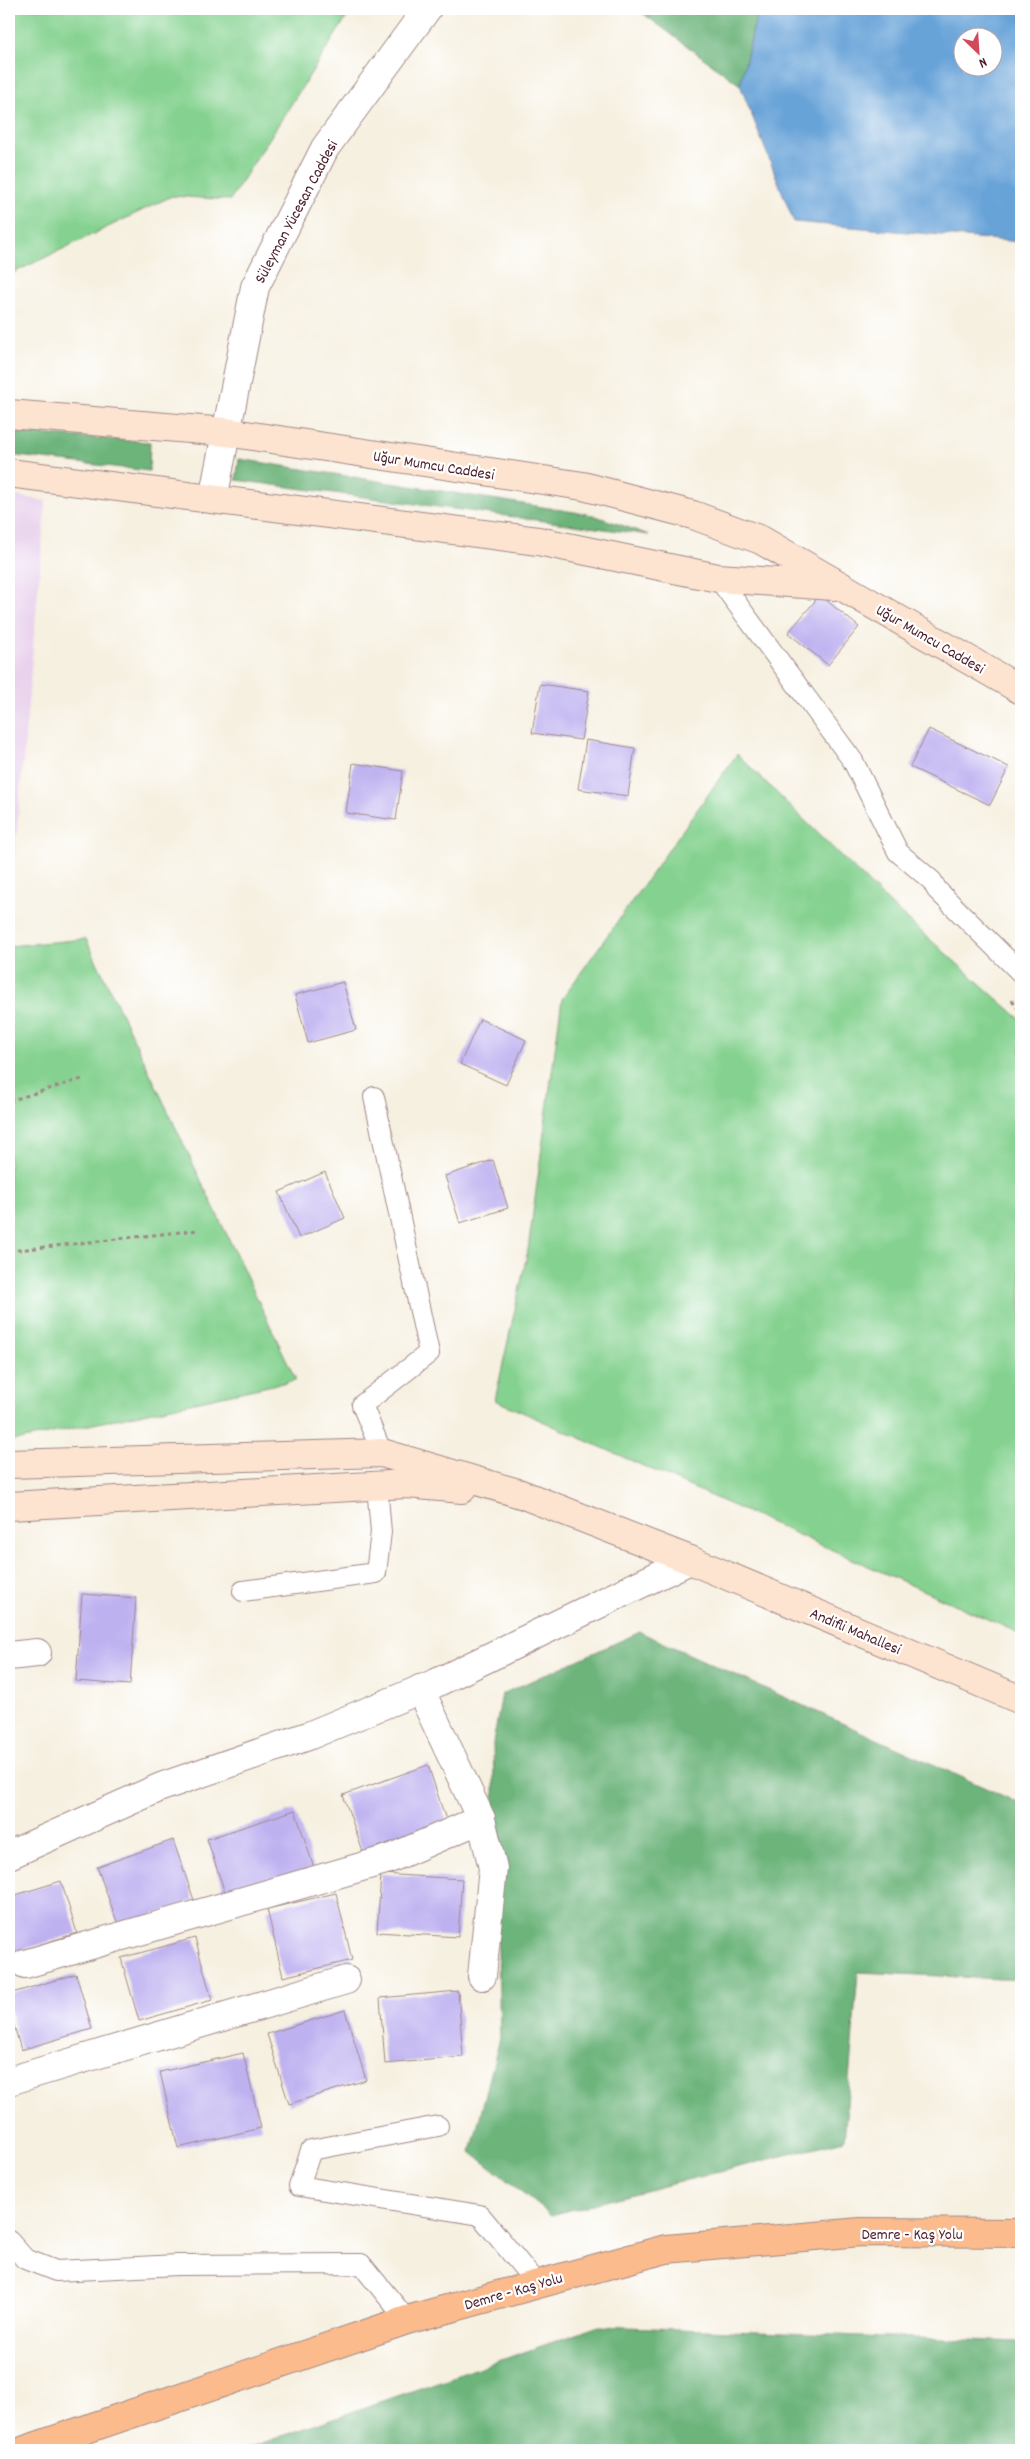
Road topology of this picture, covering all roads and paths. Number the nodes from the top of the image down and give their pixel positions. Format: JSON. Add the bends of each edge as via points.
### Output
{"nodes":[{"id":1,"x":427,"y":9,"type":"edge"},
{"id":2,"x":9,"y":414,"type":"edge"},
{"id":3,"x":226,"y":432,"type":"junction"},
{"id":4,"x":9,"y":473,"type":"edge"},
{"id":5,"x":213,"y":499,"type":"junction"},
{"id":6,"x":718,"y":578,"type":"junction"},
{"id":7,"x":840,"y":587,"type":"junction"},
{"id":8,"x":1021,"y":690,"type":"edge"},
{"id":9,"x":1021,"y":973,"type":"edge"},
{"id":10,"x":82,"y":1079,"type":"dead end"},
{"id":11,"x":374,"y":1097,"type":"dead end"},
{"id":12,"x":9,"y":1101,"type":"edge"},
{"id":13,"x":198,"y":1230,"type":"dead end"},
{"id":14,"x":9,"y":1251,"type":"edge"},
{"id":15,"x":382,"y":1453,"type":"junction"},
{"id":16,"x":9,"y":1464,"type":"edge"},
{"id":17,"x":377,"y":1486,"type":"junction"},
{"id":18,"x":521,"y":1494,"type":"junction"},
{"id":19,"x":9,"y":1506,"type":"edge"},
{"id":20,"x":690,"y":1560,"type":"junction"},
{"id":21,"x":243,"y":1591,"type":"dead end"},
{"id":22,"x":36,"y":1653,"type":"dead end"},
{"id":23,"x":9,"y":1656,"type":"edge"},
{"id":24,"x":420,"y":1689,"type":"junction"},
{"id":25,"x":1021,"y":1700,"type":"edge"},
{"id":26,"x":481,"y":1819,"type":"junction"},
{"id":27,"x":9,"y":1855,"type":"edge"},
{"id":28,"x":25,"y":1964,"type":"dead end"},
{"id":29,"x":482,"y":1976,"type":"dead end"},
{"id":30,"x":346,"y":1980,"type":"dead end"},
{"id":31,"x":9,"y":2081,"type":"edge"},
{"id":32,"x":438,"y":2126,"type":"dead end"},
{"id":33,"x":1021,"y":2233,"type":"edge"},
{"id":34,"x":9,"y":2240,"type":"edge"},
{"id":35,"x":536,"y":2283,"type":"junction"},
{"id":36,"x":407,"y":2320,"type":"junction"},
{"id":37,"x":25,"y":2450,"type":"edge"}],
"edges":[{"from":1,"to":3,"type":"street","name":"Süleyman Yücesan Caddesi","via":[[325,148],[255,287]]},
{"from":2,"to":3,"type":"main road","name":"Uğur Mumcu Caddesi"},
{"from":3,"to":5,"type":"street","name":"Süleyman Yücesan Caddesi"},
{"from":3,"to":7,"type":"main road","name":"Uğur Mumcu Caddesi","via":[[583,486],[692,515],[761,540]]},
{"from":4,"to":5,"type":"main road","name":"Uğur Mumcu Caddesi"},
{"from":5,"to":6,"type":"main road","name":"Uğur Mumcu Caddesi","via":[[538,541]]},
{"from":6,"to":7,"type":"main road","name":"Uğur Mumcu Caddesi"},
{"from":6,"to":9,"type":"lane","via":[[852,761],[898,852],[932,881]]},
{"from":7,"to":8,"type":"main road","name":"Uğur Mumcu Caddesi"},
{"from":10,"to":12,"type":"path"},
{"from":11,"to":15,"type":"lane","via":[[429,1353],[362,1404]]},
{"from":13,"to":14,"type":"path"},
{"from":15,"to":16,"type":"main road"},
{"from":15,"to":18,"type":"main road"},
{"from":17,"to":18,"type":"main road","via":[[407,1484]]},
{"from":17,"to":19,"type":"main road"},
{"from":17,"to":21,"type":"lane","via":[[381,1532],[376,1574]]},
{"from":18,"to":20,"type":"main road","name":"Andifli Mahallesi"},
{"from":20,"to":24,"type":"street"},
{"from":20,"to":25,"type":"main road","name":"Andifli Mahallesi"},
{"from":22,"to":23,"type":"street"},
{"from":24,"to":26,"type":"street"},
{"from":24,"to":27,"type":"street","via":[[308,1736],[161,1787]]},
{"from":26,"to":28,"type":"street","via":[[389,1859]]},
{"from":26,"to":29,"type":"street","via":[[493,1868]]},
{"from":30,"to":31,"type":"street"},
{"from":32,"to":35,"type":"lane","via":[[311,2150],[299,2186],[480,2215]]},
{"from":33,"to":35,"type":"highway","name":"Demre - Kaş Yolu","via":[[861,2232],[666,2249]]},
{"from":34,"to":36,"type":"lane","via":[[25,2259],[56,2272],[178,2265],[361,2264]]},
{"from":35,"to":36,"type":"highway","name":"Demre - Kaş Yolu"},
{"from":36,"to":37,"type":"highway","name":"Demre - Kaş Yolu"}]}
